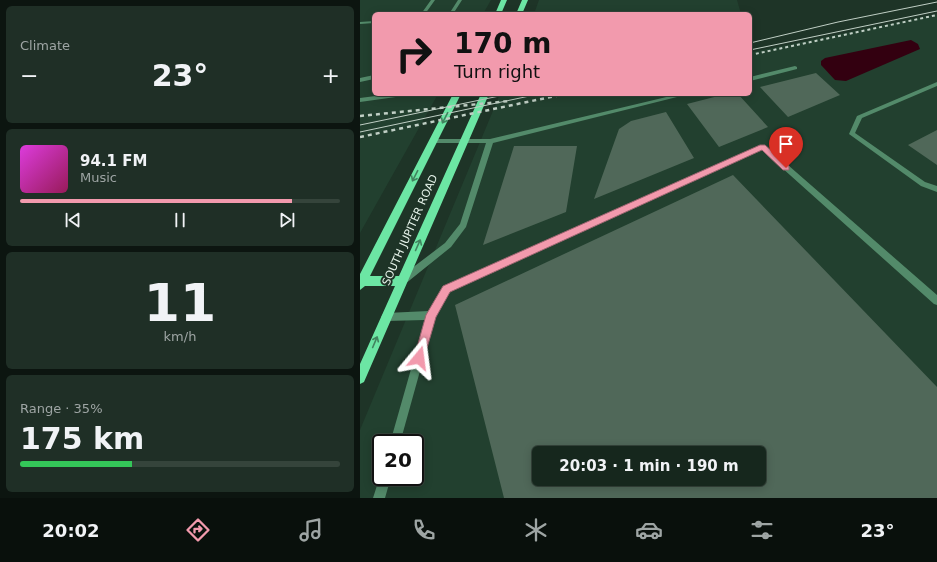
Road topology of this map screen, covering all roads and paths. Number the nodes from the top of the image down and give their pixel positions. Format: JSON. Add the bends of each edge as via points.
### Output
{"nodes":[{"id":1,"x":433,"y":0,"type":"edge"},
{"id":2,"x":460,"y":0,"type":"edge"},
{"id":3,"x":504,"y":0,"type":"edge"},
{"id":4,"x":525,"y":0,"type":"edge"},
{"id":5,"x":424,"y":12,"type":"edge"},
{"id":6,"x":452,"y":12,"type":"edge"},
{"id":7,"x":499,"y":12,"type":"edge"},
{"id":8,"x":520,"y":12,"type":"edge"},
{"id":9,"x":372,"y":22,"type":"edge"},
{"id":10,"x":360,"y":23,"type":"edge"},
{"id":11,"x":795,"y":68,"type":"dead end"},
{"id":12,"x":372,"y":77,"type":"edge"},
{"id":13,"x":752,"y":79,"type":"edge"},
{"id":14,"x":360,"y":80,"type":"edge"},
{"id":15,"x":937,"y":84,"type":"edge"},
{"id":16,"x":389,"y":96,"type":"edge"},
{"id":17,"x":456,"y":96,"type":"edge"},
{"id":18,"x":484,"y":96,"type":"edge"},
{"id":19,"x":678,"y":96,"type":"edge"},
{"id":20,"x":360,"y":100,"type":"edge"},
{"id":21,"x":433,"y":141,"type":"junction"},
{"id":22,"x":464,"y":141,"type":"junction"},
{"id":23,"x":490,"y":141,"type":"junction"},
{"id":24,"x":937,"y":189,"type":"edge"},
{"id":25,"x":402,"y":281,"type":"junction"},
{"id":26,"x":361,"y":282,"type":"edge"},
{"id":27,"x":937,"y":301,"type":"edge"},
{"id":28,"x":431,"y":315,"type":"junction"},
{"id":29,"x":386,"y":317,"type":"junction"},
{"id":30,"x":360,"y":378,"type":"edge"},
{"id":31,"x":398,"y":434,"type":"edge"},
{"id":32,"x":382,"y":486,"type":"edge"},
{"id":33,"x":379,"y":498,"type":"edge"}],
"edges":[{"from":1,"to":5,"type":"lane"},
{"from":2,"to":6,"type":"lane"},
{"from":3,"to":7,"type":"main road"},
{"from":4,"to":8,"type":"main road"},
{"from":9,"to":10,"type":"lane"},
{"from":11,"to":13,"type":"lane"},
{"from":12,"to":14,"type":"lane"},
{"from":15,"to":24,"type":"lane","via":[[859,117],[852,134],[922,184]]},
{"from":16,"to":20,"type":"lane"},
{"from":17,"to":21,"type":"main road","name":"SOUTH JUPITER ROAD","one_way":true},
{"from":18,"to":22,"type":"main road","name":"SOUTH JUPITER ROAD"},
{"from":19,"to":23,"type":"lane"},
{"from":21,"to":22,"type":"lane"},
{"from":21,"to":26,"type":"main road","name":"SOUTH JUPITER ROAD","one_way":true},
{"from":22,"to":23,"type":"lane"},
{"from":25,"to":22,"type":"main road","name":"SOUTH JUPITER ROAD","one_way":true},
{"from":23,"to":25,"type":"lane","via":[[463,225],[448,245]]},
{"from":25,"to":26,"type":"main road"},
{"from":25,"to":29,"type":"main road","name":"SOUTH JUPITER ROAD"},
{"from":27,"to":28,"type":"lane","via":[[763,147],[447,289]]},
{"from":28,"to":29,"type":"lane"},
{"from":28,"to":31,"type":"lane"},
{"from":30,"to":29,"type":"main road","name":"SOUTH JUPITER ROAD","one_way":true},
{"from":32,"to":33,"type":"lane"}]}
